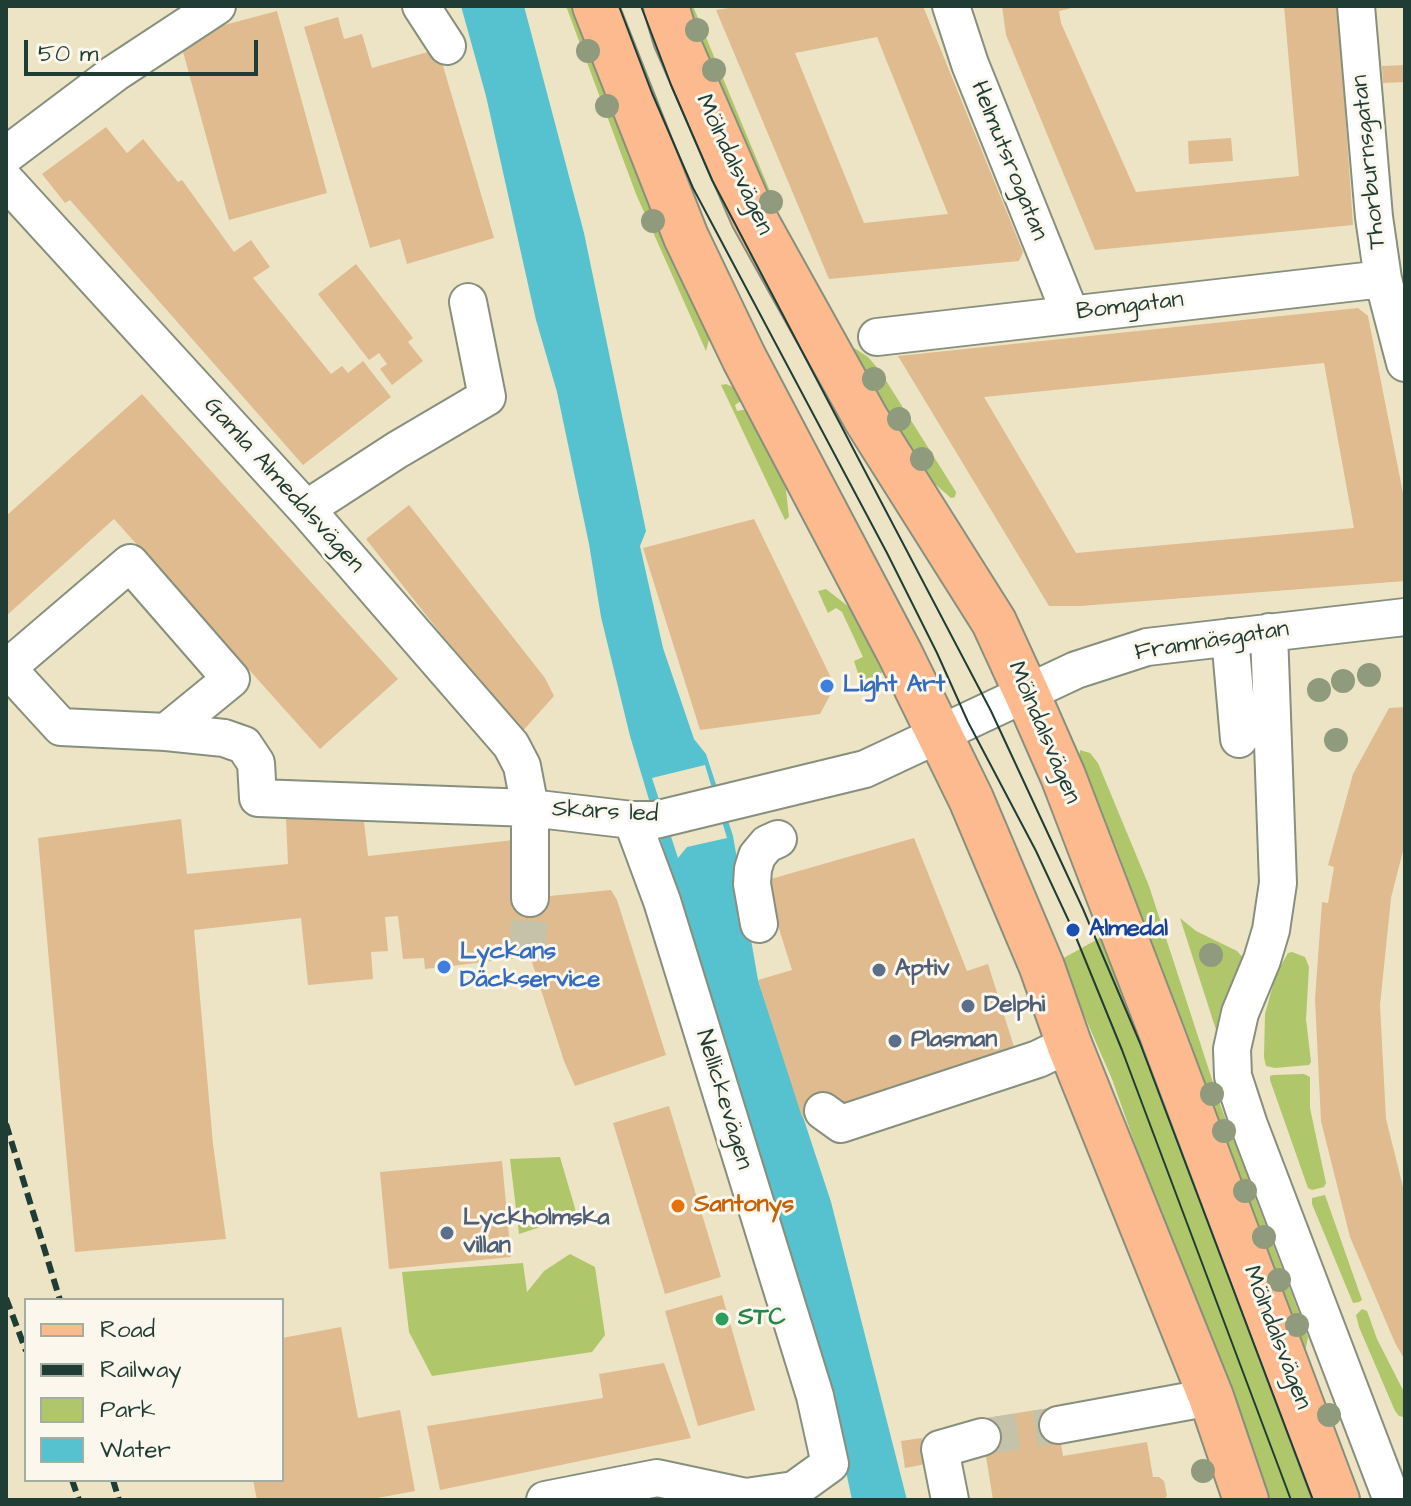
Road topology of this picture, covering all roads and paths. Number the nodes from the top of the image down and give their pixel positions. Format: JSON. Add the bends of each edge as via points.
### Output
{"nodes":[{"id":1,"x":217,"y":6,"type":"edge"},
{"id":2,"x":421,"y":6,"type":"edge"},
{"id":3,"x":595,"y":6,"type":"edge"},
{"id":4,"x":666,"y":6,"type":"edge"},
{"id":5,"x":951,"y":6,"type":"edge"},
{"id":6,"x":1356,"y":6,"type":"edge"},
{"id":7,"x":447,"y":46,"type":"dead end"},
{"id":8,"x":6,"y":155,"type":"edge"},
{"id":9,"x":6,"y":181,"type":"edge"},
{"id":10,"x":1383,"y":279,"type":"junction"},
{"id":11,"x":468,"y":302,"type":"dead end"},
{"id":12,"x":1070,"y":313,"type":"junction"},
{"id":13,"x":877,"y":337,"type":"dead end"},
{"id":14,"x":1405,"y":363,"type":"edge"},
{"id":15,"x":306,"y":509,"type":"junction"},
{"id":16,"x":1405,"y":617,"type":"edge"},
{"id":17,"x":1269,"y":632,"type":"junction"},
{"id":18,"x":1230,"y":637,"type":"junction"},
{"id":19,"x":1027,"y":694,"type":"junction"},
{"id":20,"x":166,"y":732,"type":"junction"},
{"id":21,"x":939,"y":736,"type":"junction"},
{"id":22,"x":1239,"y":739,"type":"dead end"},
{"id":23,"x":530,"y":808,"type":"junction"},
{"id":24,"x":644,"y":820,"type":"junction"},
{"id":25,"x":778,"y":839,"type":"dead end"},
{"id":26,"x":530,"y":898,"type":"tunnel mouth"},
{"id":27,"x":759,"y":924,"type":"dead end"},
{"id":28,"x":1069,"y":1044,"type":"junction"},
{"id":29,"x":823,"y":1111,"type":"dead end"},
{"id":30,"x":1211,"y":1397,"type":"junction"},
{"id":31,"x":1058,"y":1425,"type":"tunnel mouth"},
{"id":32,"x":982,"y":1437,"type":"tunnel mouth"},
{"id":33,"x":545,"y":1500,"type":"edge"},
{"id":34,"x":950,"y":1500,"type":"edge"},
{"id":35,"x":1246,"y":1500,"type":"edge"},
{"id":36,"x":1337,"y":1500,"type":"edge"},
{"id":37,"x":1392,"y":1500,"type":"edge"}],
"edges":[{"from":1,"to":8,"type":"street","via":[[115,73]]},
{"from":2,"to":7,"type":"street"},
{"from":3,"to":21,"type":"main road","via":[[686,237]]},
{"from":4,"to":19,"type":"main road","name":"Mölndalsvägen","via":[[753,216],[866,419],[994,622]]},
{"from":5,"to":12,"type":"street","name":"Helmutsrogatan"},
{"from":6,"to":10,"type":"street","name":"Thorburnsgatan"},
{"from":9,"to":15,"type":"street","name":"Gamla Almedalsvägen"},
{"from":10,"to":12,"type":"street","name":"Bomgatan"},
{"from":10,"to":14,"type":"street","name":"Thorburnsgatan"},
{"from":11,"to":15,"type":"street","via":[[487,397]]},
{"from":12,"to":13,"type":"street","name":"Bomgatan"},
{"from":15,"to":23,"type":"street","name":"Gamla Almedalsvägen","via":[[511,745],[522,766]]},
{"from":16,"to":17,"type":"street","name":"Framnäsgatan"},
{"from":17,"to":18,"type":"street","name":"Framnäsgatan"},
{"from":17,"to":37,"type":"street","via":[[1278,883],[1271,930],[1240,1013],[1233,1076]]},
{"from":18,"to":19,"type":"street","name":"Framnäsgatan","via":[[1147,647],[1076,670]]},
{"from":18,"to":22,"type":"street"},
{"from":19,"to":21,"type":"street","name":"Framnäsgatan"},
{"from":19,"to":36,"type":"main road","name":"Mölndalsvägen","via":[[1063,776]]},
{"from":20,"to":20,"type":"street","via":[[61,727],[7,668],[130,563],[231,679]]},
{"from":20,"to":23,"type":"street","name":"Skårs led","via":[[244,745],[256,763],[258,798]]},
{"from":21,"to":24,"type":"street","name":"Skårs led","via":[[865,769]]},
{"from":21,"to":28,"type":"main road","via":[[1042,967]]},
{"from":23,"to":24,"type":"street","name":"Skårs led"},
{"from":23,"to":26,"type":"street","name":"Gamla Almedalsvägen"},
{"from":24,"to":33,"type":"street","name":"Nellickevägen","via":[[662,901],[806,1366],[830,1464],[794,1490],[746,1497],[657,1478]]},
{"from":25,"to":27,"type":"street","via":[[767,844],[753,869]]},
{"from":28,"to":29,"type":"street","via":[[841,1124]]},
{"from":28,"to":30,"type":"main road"},
{"from":30,"to":31,"type":"street"},
{"from":30,"to":35,"type":"main road"},
{"from":32,"to":34,"type":"street","via":[[939,1440]]}]}
